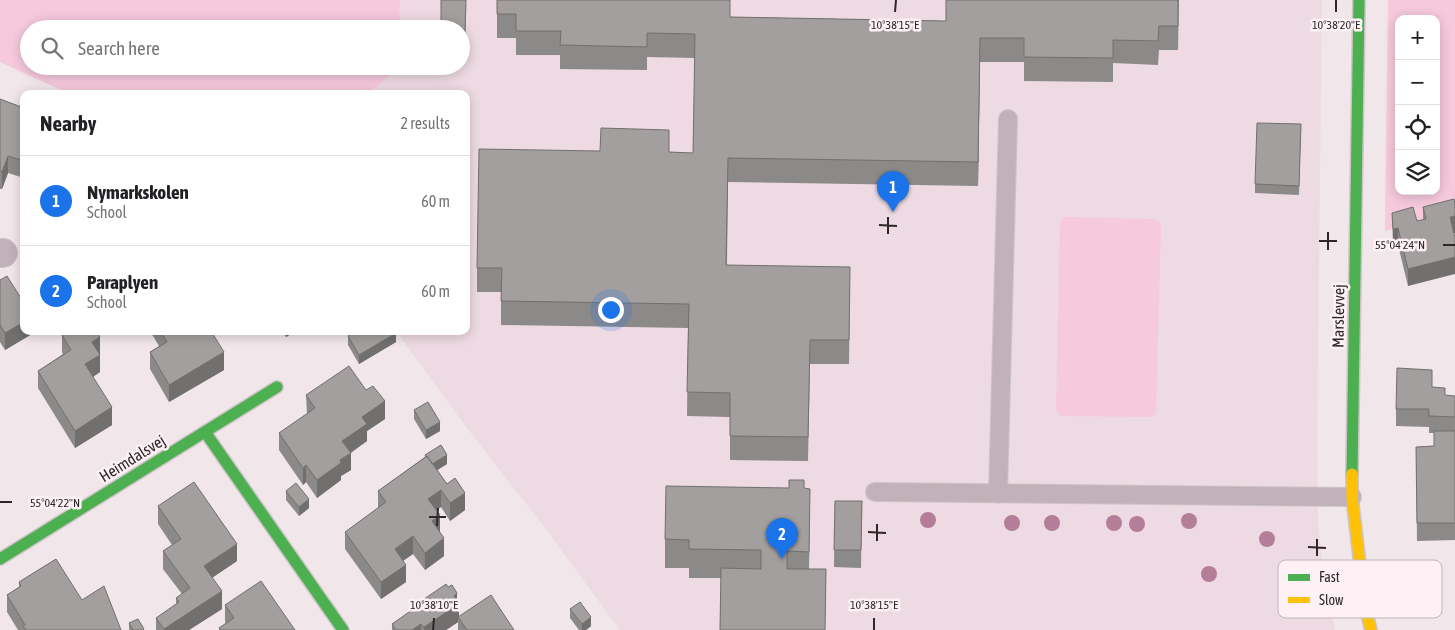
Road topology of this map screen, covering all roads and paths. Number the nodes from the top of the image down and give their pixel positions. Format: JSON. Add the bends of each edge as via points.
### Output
{"nodes":[{"id":1,"x":1358,"y":0,"type":"edge"},
{"id":2,"x":1008,"y":119,"type":"dead end"},
{"id":3,"x":277,"y":388,"type":"dead end"},
{"id":4,"x":205,"y":432,"type":"junction"},
{"id":5,"x":875,"y":492,"type":"dead end"},
{"id":6,"x":998,"y":494,"type":"junction"},
{"id":7,"x":1352,"y":497,"type":"junction"},
{"id":8,"x":0,"y":559,"type":"edge"},
{"id":9,"x":1359,"y":560,"type":"edge"},
{"id":10,"x":343,"y":630,"type":"edge"}],
"edges":[{"from":1,"to":7,"type":"street","name":"Marslevvej"},
{"from":2,"to":6,"type":"lane"},
{"from":3,"to":4,"type":"street","name":"Heimdalsvej"},
{"from":4,"to":8,"type":"street","name":"Heimdalsvej"},
{"from":4,"to":10,"type":"street"},
{"from":5,"to":6,"type":"lane"},
{"from":6,"to":7,"type":"lane"},
{"from":7,"to":9,"type":"street","name":"Marslevvej"}]}
